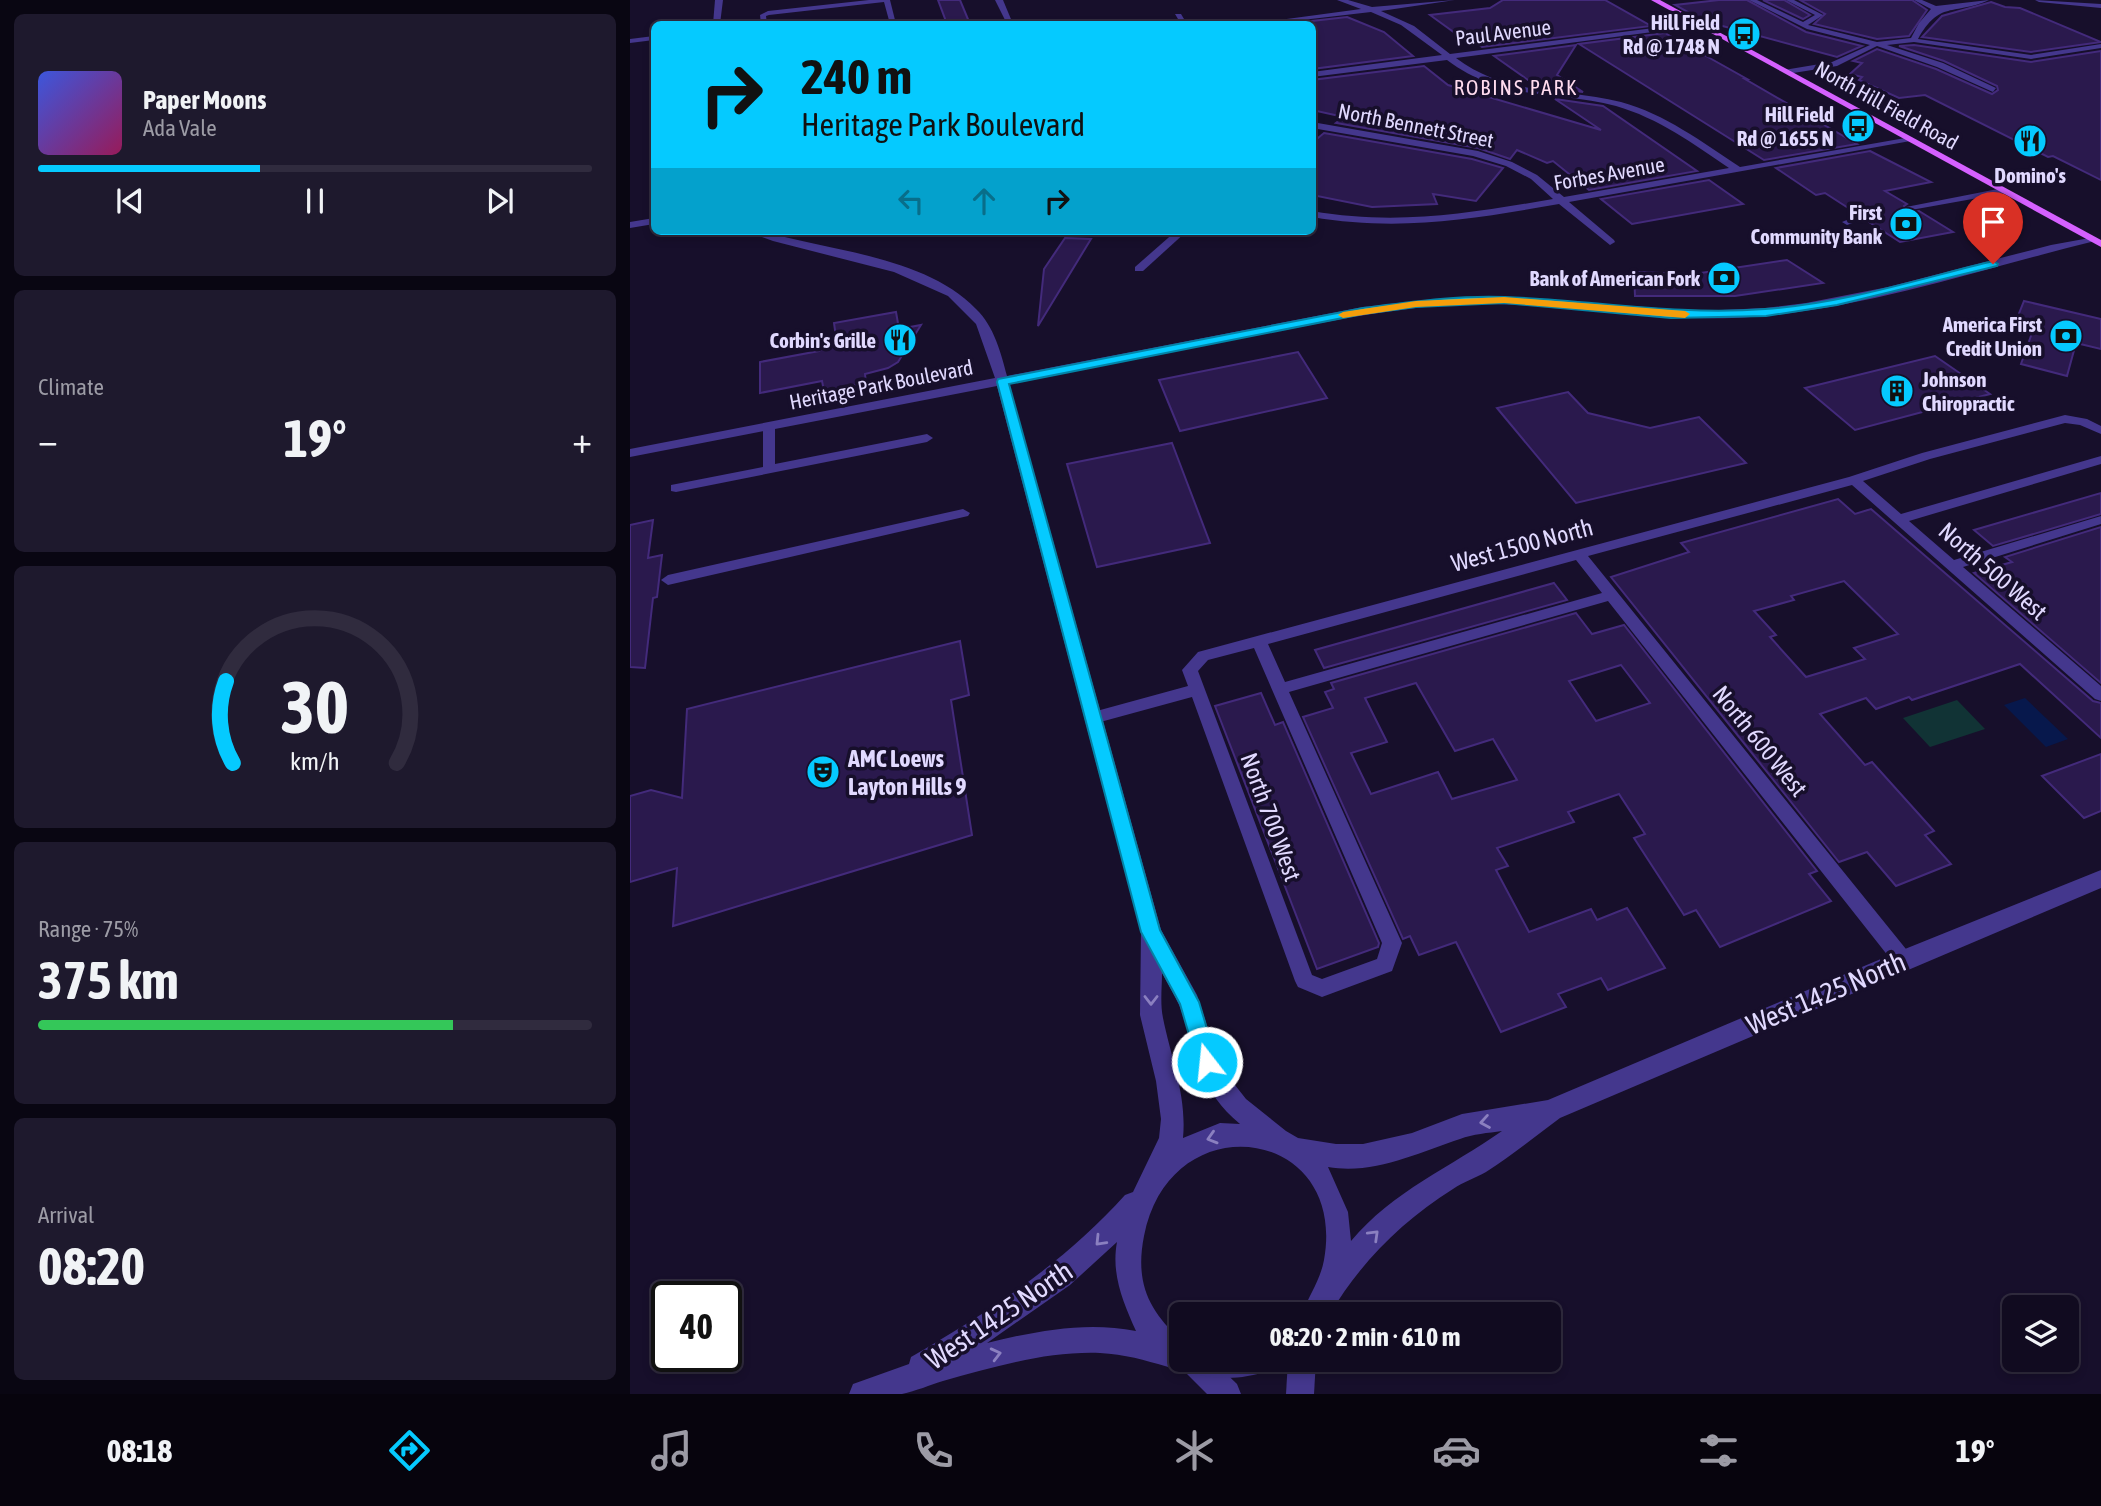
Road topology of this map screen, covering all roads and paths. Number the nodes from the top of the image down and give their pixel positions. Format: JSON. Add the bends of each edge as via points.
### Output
{"nodes":[{"id":1,"x":719,"y":0,"type":"edge"},
{"id":2,"x":999,"y":0,"type":"edge"},
{"id":3,"x":1342,"y":0,"type":"edge"},
{"id":4,"x":1451,"y":0,"type":"edge"},
{"id":5,"x":1655,"y":0,"type":"edge"},
{"id":6,"x":1752,"y":0,"type":"edge"},
{"id":7,"x":1789,"y":0,"type":"edge"},
{"id":8,"x":1917,"y":0,"type":"edge"},
{"id":9,"x":1986,"y":0,"type":"edge"},
{"id":10,"x":2039,"y":0,"type":"edge"},
{"id":11,"x":2101,"y":6,"type":"edge"},
{"id":12,"x":1935,"y":8,"type":"junction"},
{"id":13,"x":890,"y":10,"type":"junction"},
{"id":14,"x":1370,"y":11,"type":"junction"},
{"id":15,"x":878,"y":12,"type":"dead end"},
{"id":16,"x":1178,"y":16,"type":"dead end"},
{"id":17,"x":717,"y":21,"type":"edge"},
{"id":18,"x":764,"y":21,"type":"edge"},
{"id":19,"x":892,"y":21,"type":"edge"},
{"id":20,"x":1009,"y":21,"type":"edge"},
{"id":21,"x":1182,"y":21,"type":"edge"},
{"id":22,"x":1281,"y":21,"type":"edge"},
{"id":23,"x":1698,"y":24,"type":"junction"},
{"id":24,"x":1803,"y":25,"type":"junction"},
{"id":25,"x":651,"y":38,"type":"edge"},
{"id":26,"x":1914,"y":40,"type":"junction"},
{"id":27,"x":630,"y":41,"type":"edge"},
{"id":28,"x":1877,"y":44,"type":"junction"},
{"id":29,"x":2101,"y":46,"type":"edge"},
{"id":30,"x":1449,"y":56,"type":"junction"},
{"id":31,"x":1787,"y":72,"type":"junction"},
{"id":32,"x":1316,"y":74,"type":"edge"},
{"id":33,"x":1993,"y":90,"type":"dead end"},
{"id":34,"x":1316,"y":126,"type":"edge"},
{"id":35,"x":1911,"y":140,"type":"junction"},
{"id":36,"x":1738,"y":170,"type":"junction"},
{"id":37,"x":2003,"y":191,"type":"junction"},
{"id":38,"x":1561,"y":200,"type":"junction"},
{"id":39,"x":1911,"y":207,"type":"dead end"},
{"id":40,"x":1316,"y":215,"type":"edge"},
{"id":41,"x":1861,"y":217,"type":"dead end"},
{"id":42,"x":651,"y":222,"type":"edge"},
{"id":43,"x":1847,"y":222,"type":"dead end"},
{"id":44,"x":630,"y":225,"type":"edge"},
{"id":45,"x":766,"y":235,"type":"edge"},
{"id":46,"x":1177,"y":235,"type":"edge"},
{"id":47,"x":2098,"y":240,"type":"edge"},
{"id":48,"x":1610,"y":242,"type":"dead end"},
{"id":49,"x":1139,"y":268,"type":"dead end"},
{"id":50,"x":1002,"y":382,"type":"junction"},
{"id":51,"x":769,"y":427,"type":"junction"},
{"id":52,"x":2101,"y":430,"type":"edge"},
{"id":53,"x":927,"y":438,"type":"dead end"},
{"id":54,"x":630,"y":453,"type":"edge"},
{"id":55,"x":2101,"y":460,"type":"edge"},
{"id":56,"x":769,"y":470,"type":"junction"},
{"id":57,"x":1854,"y":480,"type":"junction"},
{"id":58,"x":676,"y":488,"type":"dead end"},
{"id":59,"x":963,"y":513,"type":"dead end"},
{"id":60,"x":1899,"y":519,"type":"junction"},
{"id":61,"x":2101,"y":520,"type":"edge"},
{"id":62,"x":1578,"y":553,"type":"junction"},
{"id":63,"x":1952,"y":565,"type":"junction"},
{"id":64,"x":668,"y":580,"type":"dead end"},
{"id":65,"x":1612,"y":595,"type":"junction"},
{"id":66,"x":1259,"y":640,"type":"junction"},
{"id":67,"x":1203,"y":656,"type":"joint"},
{"id":68,"x":1198,"y":689,"type":"junction"},
{"id":69,"x":1280,"y":689,"type":"junction"},
{"id":70,"x":2101,"y":695,"type":"edge"},
{"id":71,"x":1093,"y":718,"type":"junction"},
{"id":72,"x":2101,"y":879,"type":"edge"},
{"id":73,"x":1151,"y":932,"type":"junction"},
{"id":74,"x":1903,"y":960,"type":"junction"},
{"id":75,"x":1552,"y":1110,"type":"junction"},
{"id":76,"x":1285,"y":1144,"type":"junction"},
{"id":77,"x":1151,"y":1182,"type":"junction"},
{"id":78,"x":1322,"y":1302,"type":"edge"},
{"id":79,"x":1323,"y":1302,"type":"edge"},
{"id":80,"x":1169,"y":1347,"type":"edge"},
{"id":81,"x":1169,"y":1355,"type":"edge"},
{"id":82,"x":1200,"y":1372,"type":"edge"},
{"id":83,"x":1301,"y":1372,"type":"edge"},
{"id":84,"x":906,"y":1376,"type":"junction"},
{"id":85,"x":863,"y":1394,"type":"edge"},
{"id":86,"x":1227,"y":1394,"type":"edge"},
{"id":87,"x":1300,"y":1394,"type":"edge"}],
"edges":[{"from":1,"to":17,"type":"street"},
{"from":2,"to":20,"type":"street"},
{"from":3,"to":14,"type":"street"},
{"from":4,"to":14,"type":"street"},
{"from":5,"to":23,"type":"main road","name":"North Hill Field Road"},
{"from":6,"to":24,"type":"lane"},
{"from":7,"to":24,"type":"lane","via":[[1820,16]]},
{"from":8,"to":12,"type":"lane"},
{"from":9,"to":12,"type":"lane"},
{"from":10,"to":11,"type":"street"},
{"from":12,"to":26,"type":"lane"},
{"from":13,"to":15,"type":"lane"},
{"from":13,"to":18,"type":"lane","via":[[887,0],[768,13]]},
{"from":13,"to":19,"type":"lane"},
{"from":14,"to":22,"type":"street"},
{"from":14,"to":30,"type":"street","via":[[1409,26]]},
{"from":16,"to":21,"type":"street"},
{"from":23,"to":30,"type":"street","name":"Paul Avenue"},
{"from":23,"to":31,"type":"main road","name":"North Hill Field Road"},
{"from":24,"to":28,"type":"lane"},
{"from":25,"to":27,"type":"lane"},
{"from":26,"to":28,"type":"lane"},
{"from":26,"to":29,"type":"lane","via":[[2031,57]]},
{"from":28,"to":31,"type":"lane","via":[[1834,64]]},
{"from":28,"to":33,"type":"lane","via":[[1940,65]]},
{"from":30,"to":32,"type":"street","name":"Paul Avenue"},
{"from":30,"to":36,"type":"street","via":[[1492,82],[1647,112]]},
{"from":31,"to":35,"type":"main road","name":"North Hill Field Road"},
{"from":34,"to":38,"type":"street","name":"North Bennett Street","via":[[1509,163]]},
{"from":35,"to":36,"type":"street","name":"Forbes Avenue"},
{"from":35,"to":37,"type":"main road","name":"North Hill Field Road"},
{"from":36,"to":38,"type":"street","name":"Forbes Avenue"},
{"from":37,"to":39,"type":"lane"},
{"from":37,"to":47,"type":"main road","name":"North Hill Field Road"},
{"from":38,"to":40,"type":"street","name":"Forbes Avenue","via":[[1401,224]]},
{"from":38,"to":48,"type":"street","name":"North Bennett Street"},
{"from":41,"to":43,"type":"lane"},
{"from":42,"to":44,"type":"lane"},
{"from":45,"to":50,"type":"street","via":[[896,270],[947,292],[973,312],[986,331]]},
{"from":46,"to":49,"type":"street"},
{"from":47,"to":50,"type":"street","name":"Heritage Park Boulevard","via":[[1837,301],[1766,312],[1671,314],[1504,300],[1416,304]]},
{"from":50,"to":51,"type":"street","name":"Heritage Park Boulevard"},
{"from":50,"to":71,"type":"street"},
{"from":51,"to":54,"type":"street","name":"Heritage Park Boulevard"},
{"from":51,"to":56,"type":"lane"},
{"from":52,"to":57,"type":"lane","name":"West 1500 North","via":[[2065,419]]},
{"from":53,"to":56,"type":"lane"},
{"from":55,"to":60,"type":"lane"},
{"from":56,"to":58,"type":"lane"},
{"from":57,"to":60,"type":"lane","name":"North 500 West"},
{"from":57,"to":62,"type":"lane","name":"West 1500 North"},
{"from":59,"to":64,"type":"lane"},
{"from":60,"to":63,"type":"lane","name":"North 500 West"},
{"from":61,"to":63,"type":"lane"},
{"from":62,"to":65,"type":"lane","name":"North 600 West"},
{"from":62,"to":66,"type":"lane","name":"West 1500 North"},
{"from":63,"to":70,"type":"lane","name":"North 500 West"},
{"from":65,"to":69,"type":"lane"},
{"from":65,"to":74,"type":"lane","name":"North 600 West"},
{"from":66,"to":67,"type":"lane","name":"West 1500 North"},
{"from":66,"to":69,"type":"lane"},
{"from":67,"to":68,"type":"lane","name":"North 700 West","via":[[1190,670]]},
{"from":68,"to":69,"type":"lane","name":"North 700 West","via":[[1305,981],[1322,988],[1385,965],[1392,943]]},
{"from":68,"to":71,"type":"lane"},
{"from":71,"to":73,"type":"street"},
{"from":72,"to":74,"type":"street","name":"West 1425 North"},
{"from":73,"to":76,"type":"street","via":[[1189,1002],[1211,1072],[1238,1107]]},
{"from":73,"to":77,"type":"street","one_way":true,"via":[[1151,1015],[1173,1119],[1171,1138]]},
{"from":74,"to":75,"type":"street","name":"West 1425 North"},
{"from":75,"to":76,"type":"street","name":"West 1425 North","one_way":true,"via":[[1462,1126],[1412,1145],[1363,1156],[1336,1156]]},
{"from":79,"to":75,"type":"street","name":"West 1425 North","one_way":true,"via":[[1371,1237],[1411,1202],[1476,1164]]},
{"from":76,"to":77,"type":"street","name":"West 1425 North","one_way":true,"via":[[1245,1133],[1211,1137],[1178,1154]]},
{"from":76,"to":78,"type":"street","via":[[1318,1174],[1334,1207],[1338,1246]]},
{"from":77,"to":80,"type":"street","via":[[1130,1232],[1130,1284],[1143,1319]]},
{"from":77,"to":84,"type":"street","name":"West 1425 North","one_way":true,"via":[[1098,1244],[1050,1286]]},
{"from":84,"to":81,"type":"street","name":"West 1425 North","one_way":true,"via":[[1060,1340],[1136,1344]]},
{"from":82,"to":86,"type":"street"},
{"from":83,"to":87,"type":"street"},
{"from":84,"to":85,"type":"street","name":"West 1425 North"}]}
